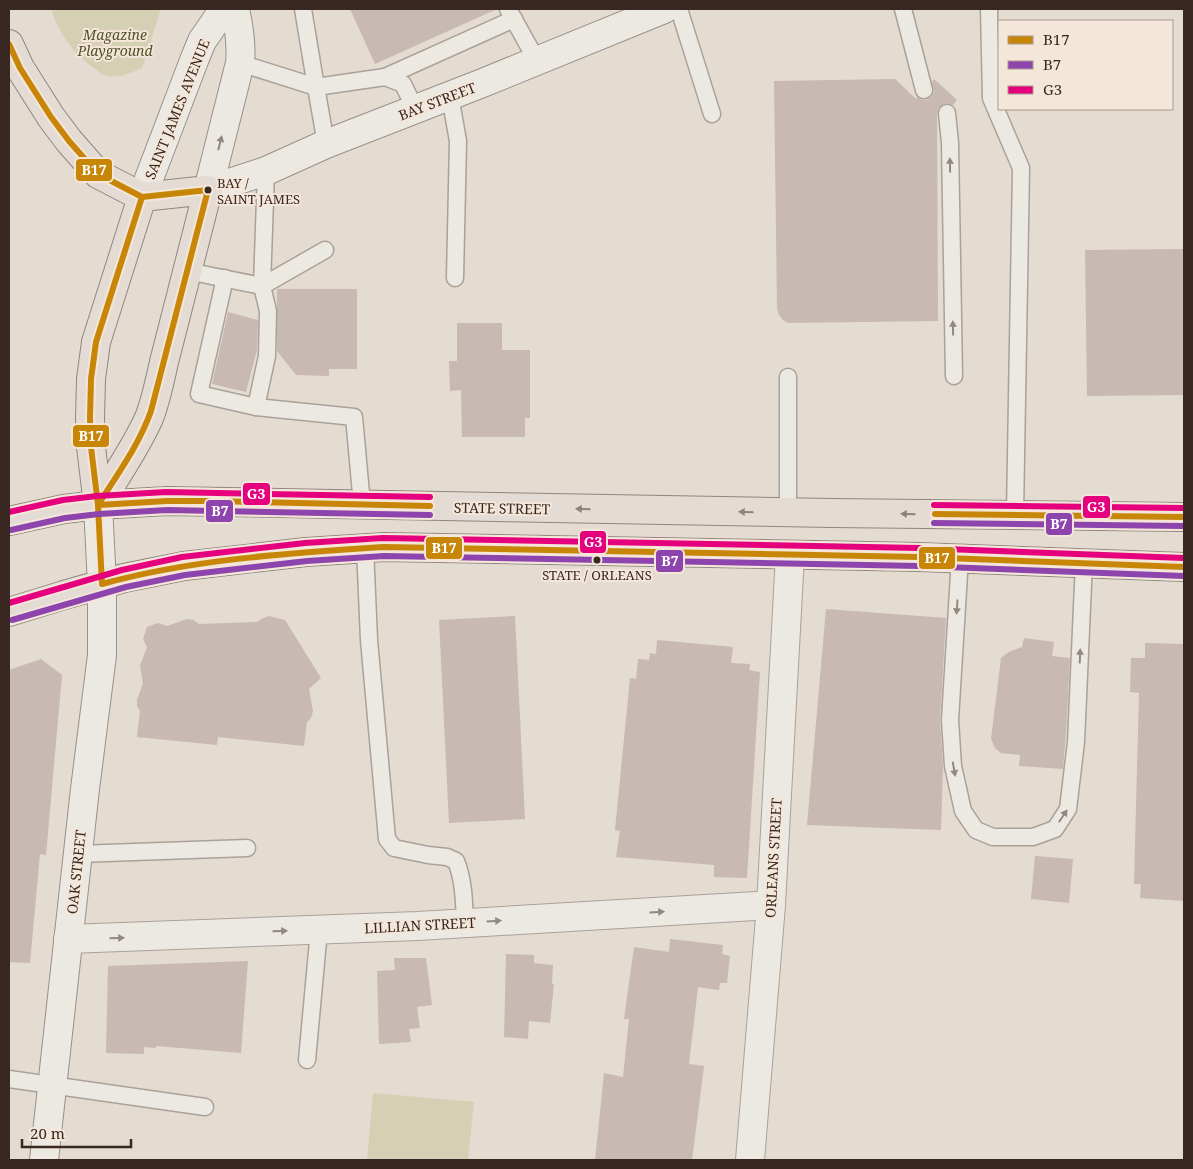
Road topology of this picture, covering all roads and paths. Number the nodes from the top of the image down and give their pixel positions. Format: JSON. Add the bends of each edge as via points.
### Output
{"nodes":[{"id":1,"x":224,"y":9,"type":"edge"},
{"id":2,"x":235,"y":9,"type":"edge"},
{"id":3,"x":303,"y":9,"type":"edge"},
{"id":4,"x":664,"y":9,"type":"edge"},
{"id":5,"x":679,"y":9,"type":"edge"},
{"id":6,"x":903,"y":9,"type":"edge"},
{"id":7,"x":989,"y":9,"type":"edge"},
{"id":8,"x":511,"y":14,"type":"edge"},
{"id":9,"x":9,"y":44,"type":"edge"},
{"id":10,"x":537,"y":61,"type":"junction"},
{"id":11,"x":240,"y":63,"type":"junction"},
{"id":12,"x":386,"y":77,"type":"junction"},
{"id":13,"x":316,"y":87,"type":"junction"},
{"id":14,"x":924,"y":90,"type":"dead end"},
{"id":15,"x":450,"y":96,"type":"junction"},
{"id":16,"x":415,"y":109,"type":"junction"},
{"id":17,"x":947,"y":113,"type":"dead end"},
{"id":18,"x":712,"y":114,"type":"dead end"},
{"id":19,"x":326,"y":144,"type":"junction"},
{"id":20,"x":266,"y":171,"type":"junction"},
{"id":21,"x":208,"y":190,"type":"junction"},
{"id":22,"x":142,"y":197,"type":"junction"},
{"id":23,"x":325,"y":250,"type":"dead end"},
{"id":24,"x":188,"y":270,"type":"junction"},
{"id":25,"x":225,"y":278,"type":"junction"},
{"id":26,"x":455,"y":278,"type":"dead end"},
{"id":27,"x":262,"y":286,"type":"junction"},
{"id":28,"x":954,"y":376,"type":"dead end"},
{"id":29,"x":788,"y":377,"type":"dead end"},
{"id":30,"x":256,"y":407,"type":"junction"},
{"id":31,"x":98,"y":505,"type":"junction"},
{"id":32,"x":362,"y":505,"type":"junction"},
{"id":33,"x":788,"y":512,"type":"junction"},
{"id":34,"x":1015,"y":515,"type":"junction"},
{"id":35,"x":1184,"y":517,"type":"edge"},
{"id":36,"x":9,"y":521,"type":"edge"},
{"id":37,"x":365,"y":548,"type":"junction"},
{"id":38,"x":790,"y":555,"type":"junction"},
{"id":39,"x":960,"y":558,"type":"junction"},
{"id":40,"x":1084,"y":562,"type":"junction"},
{"id":41,"x":1184,"y":567,"type":"edge"},
{"id":42,"x":102,"y":584,"type":"junction"},
{"id":43,"x":9,"y":612,"type":"edge"},
{"id":44,"x":247,"y":848,"type":"dead end"},
{"id":45,"x":78,"y":854,"type":"junction"},
{"id":46,"x":770,"y":905,"type":"junction"},
{"id":47,"x":465,"y":923,"type":"junction"},
{"id":48,"x":319,"y":930,"type":"junction"},
{"id":49,"x":68,"y":939,"type":"junction"},
{"id":50,"x":307,"y":1060,"type":"dead end"},
{"id":51,"x":9,"y":1079,"type":"edge"},
{"id":52,"x":53,"y":1084,"type":"junction"},
{"id":53,"x":205,"y":1107,"type":"dead end"},
{"id":54,"x":44,"y":1160,"type":"edge"},
{"id":55,"x":750,"y":1160,"type":"edge"}],
"edges":[{"from":1,"to":22,"type":"main road","name":"SAINT JAMES AVENUE","via":[[202,41]]},
{"from":2,"to":11,"type":"main road","via":[[240,32]]},
{"from":3,"to":13,"type":"lane"},
{"from":4,"to":10,"type":"main road","name":"BAY STREET"},
{"from":5,"to":18,"type":"lane"},
{"from":6,"to":14,"type":"lane"},
{"from":7,"to":34,"type":"lane","via":[[991,98],[1021,168]]},
{"from":8,"to":10,"type":"lane"},
{"from":8,"to":12,"type":"lane"},
{"from":9,"to":22,"type":"main road","via":[[35,93],[69,141],[98,174]]},
{"from":10,"to":15,"type":"main road","name":"BAY STREET"},
{"from":11,"to":13,"type":"lane"},
{"from":21,"to":11,"type":"main road","one_way":true},
{"from":12,"to":13,"type":"lane"},
{"from":12,"to":16,"type":"lane","via":[[403,84]]},
{"from":13,"to":19,"type":"lane"},
{"from":15,"to":16,"type":"main road","name":"BAY STREET"},
{"from":15,"to":26,"type":"lane","via":[[458,141]]},
{"from":16,"to":19,"type":"main road","name":"BAY STREET"},
{"from":28,"to":17,"type":"lane","one_way":true},
{"from":19,"to":20,"type":"main road","name":"BAY STREET"},
{"from":20,"to":21,"type":"main road","name":"BAY STREET"},
{"from":20,"to":27,"type":"lane"},
{"from":21,"to":22,"type":"main road"},
{"from":21,"to":24,"type":"main road"},
{"from":22,"to":31,"type":"main road","name":"SAINT JAMES AVENUE","via":[[96,342],[90,418]]},
{"from":23,"to":27,"type":"lane"},
{"from":24,"to":25,"type":"lane"},
{"from":24,"to":31,"type":"main road","via":[[149,416],[135,447]]},
{"from":25,"to":27,"type":"lane"},
{"from":25,"to":30,"type":"lane","via":[[213,344],[199,394]]},
{"from":27,"to":30,"type":"lane","via":[[268,311]]},
{"from":29,"to":33,"type":"lane"},
{"from":30,"to":32,"type":"lane","via":[[354,417]]},
{"from":31,"to":32,"type":"main road","name":"STATE STREET","via":[[167,501]]},
{"from":31,"to":36,"type":"main road","name":"STATE STREET"},
{"from":31,"to":42,"type":"main road","name":"SAINT JAMES AVENUE"},
{"from":33,"to":32,"type":"main road","name":"STATE STREET","one_way":true},
{"from":34,"to":33,"type":"main road","name":"STATE STREET","one_way":true},
{"from":33,"to":38,"type":"main road"},
{"from":34,"to":35,"type":"main road","name":"STATE STREET"},
{"from":37,"to":38,"type":"main road"},
{"from":37,"to":42,"type":"main road","via":[[184,566]]},
{"from":37,"to":47,"type":"lane","via":[[369,640],[386,839],[394,848],[456,860],[463,888]]},
{"from":38,"to":39,"type":"main road"},
{"from":38,"to":46,"type":"main road","name":"ORLEANS STREET"},
{"from":39,"to":40,"type":"main road"},
{"from":39,"to":40,"type":"lane","one_way":true,"via":[[950,720],[953,766],[963,811],[976,830],[993,837],[1033,837],[1055,829],[1068,809],[1076,742]]},
{"from":40,"to":41,"type":"main road"},
{"from":42,"to":43,"type":"main road"},
{"from":42,"to":45,"type":"main road","name":"OAK STREET","via":[[102,655]]},
{"from":44,"to":45,"type":"lane"},
{"from":45,"to":49,"type":"main road","name":"OAK STREET"},
{"from":47,"to":46,"type":"main road","name":"LILLIAN STREET","one_way":true},
{"from":46,"to":55,"type":"main road","name":"ORLEANS STREET"},
{"from":47,"to":48,"type":"main road","name":"LILLIAN STREET"},
{"from":49,"to":48,"type":"main road","name":"LILLIAN STREET","one_way":true},
{"from":48,"to":50,"type":"lane"},
{"from":49,"to":52,"type":"main road","name":"OAK STREET"},
{"from":51,"to":52,"type":"lane"},
{"from":52,"to":53,"type":"lane"},
{"from":52,"to":54,"type":"main road","name":"OAK STREET"}]}
